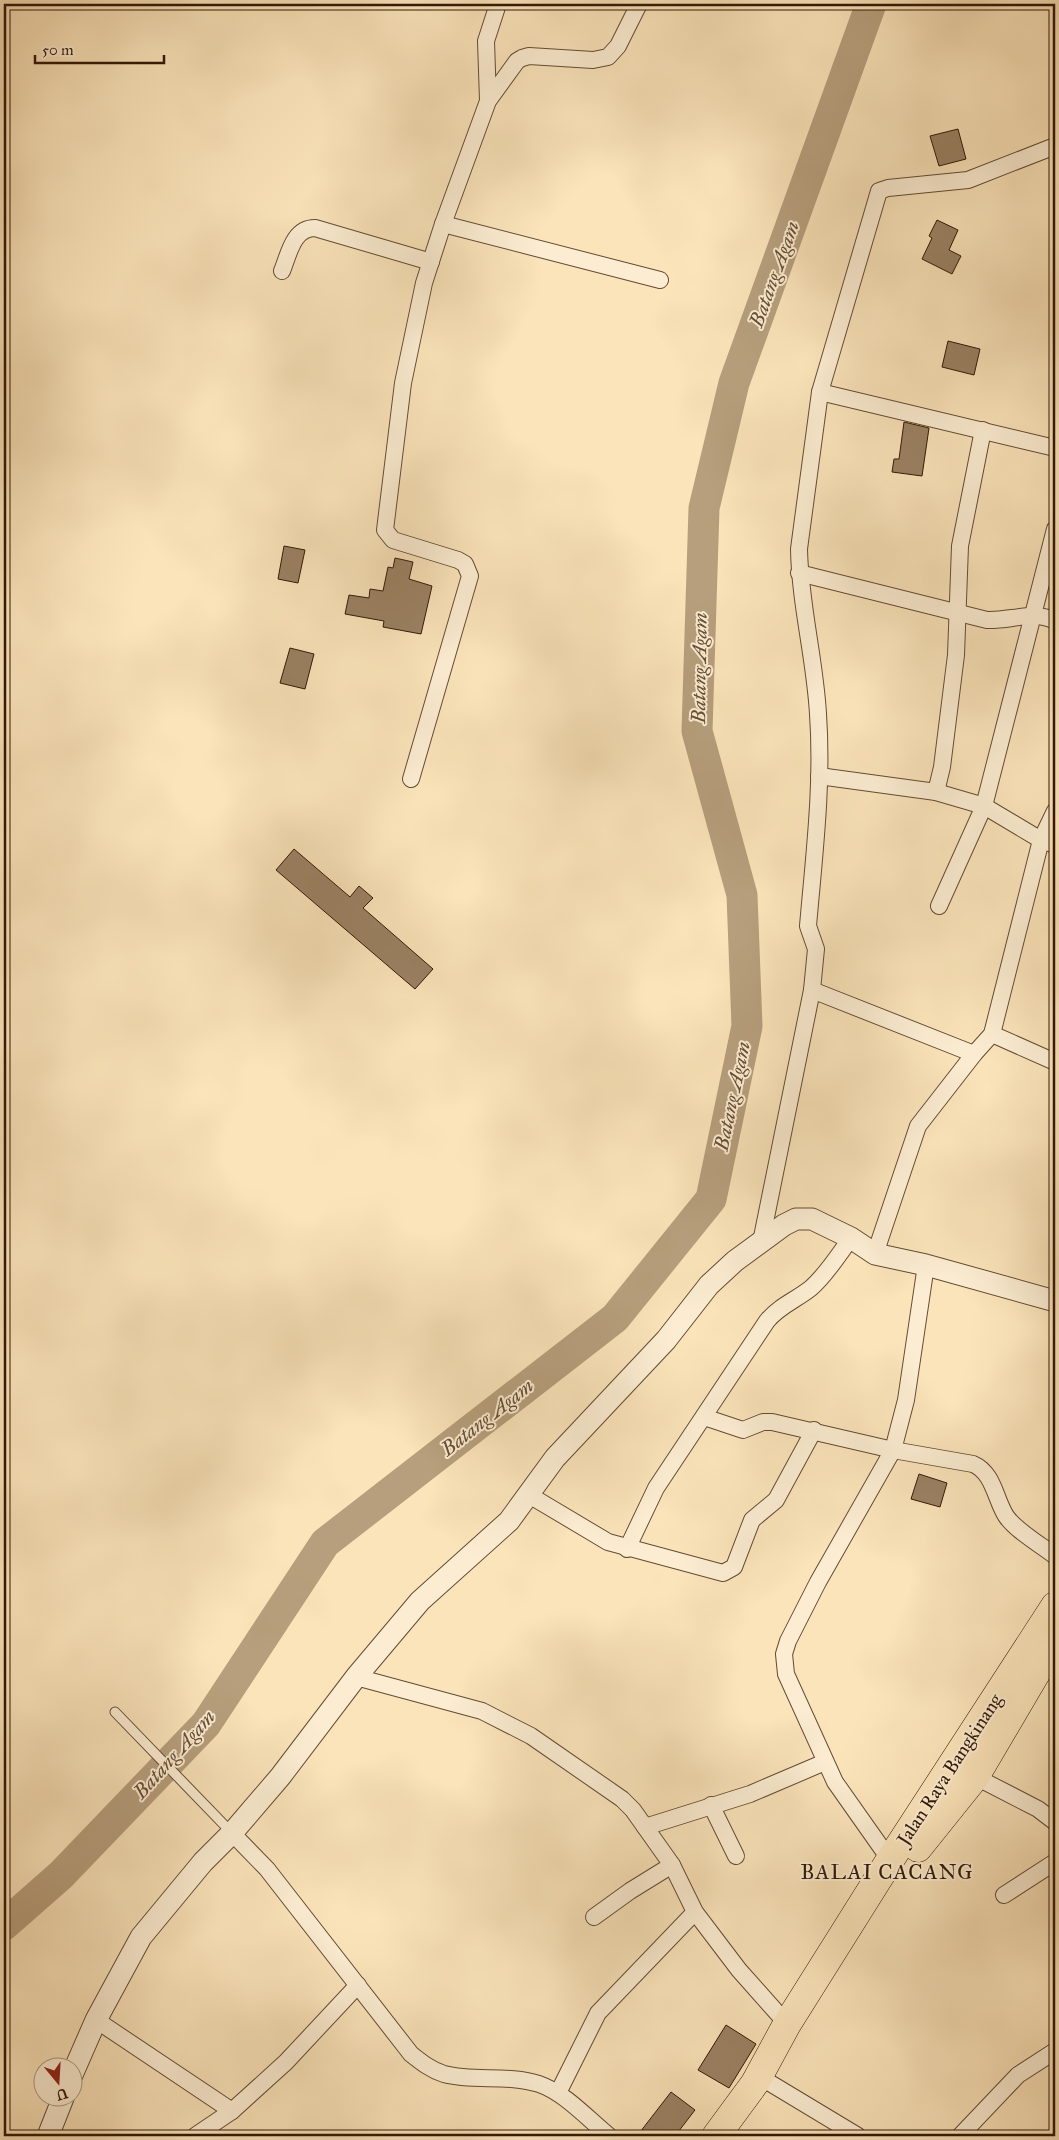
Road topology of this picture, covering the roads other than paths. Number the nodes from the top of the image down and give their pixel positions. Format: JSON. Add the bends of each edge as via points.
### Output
{"nodes":[{"id":1,"x":498,"y":4,"type":"edge"},
{"id":2,"x":639,"y":4,"type":"edge"},
{"id":3,"x":488,"y":101,"type":"junction"},
{"id":4,"x":1055,"y":146,"type":"edge"},
{"id":5,"x":443,"y":224,"type":"junction"},
{"id":6,"x":430,"y":262,"type":"junction"},
{"id":7,"x":282,"y":271,"type":"dead end"},
{"id":8,"x":660,"y":280,"type":"dead end"},
{"id":9,"x":820,"y":392,"type":"junction"},
{"id":10,"x":983,"y":430,"type":"junction"},
{"id":11,"x":1055,"y":448,"type":"edge"},
{"id":12,"x":1055,"y":529,"type":"edge"},
{"id":13,"x":805,"y":574,"type":"junction"},
{"id":14,"x":958,"y":614,"type":"junction"},
{"id":15,"x":1032,"y":616,"type":"junction"},
{"id":16,"x":1055,"y":621,"type":"edge"},
{"id":17,"x":826,"y":778,"type":"junction"},
{"id":18,"x":411,"y":779,"type":"dead end"},
{"id":19,"x":936,"y":792,"type":"junction"},
{"id":20,"x":984,"y":806,"type":"junction"},
{"id":21,"x":1055,"y":811,"type":"edge"},
{"id":22,"x":1048,"y":842,"type":"edge"},
{"id":23,"x":939,"y":906,"type":"dead end"},
{"id":24,"x":813,"y":984,"type":"junction"},
{"id":25,"x":992,"y":1034,"type":"junction"},
{"id":26,"x":974,"y":1054,"type":"junction"},
{"id":27,"x":1055,"y":1062,"type":"edge"},
{"id":28,"x":852,"y":1238,"type":"junction"},
{"id":29,"x":761,"y":1242,"type":"junction"},
{"id":30,"x":876,"y":1254,"type":"junction"},
{"id":31,"x":926,"y":1265,"type":"junction"},
{"id":32,"x":1055,"y":1301,"type":"edge"},
{"id":33,"x":704,"y":1417,"type":"junction"},
{"id":34,"x":814,"y":1430,"type":"junction"},
{"id":35,"x":894,"y":1450,"type":"junction"},
{"id":36,"x":540,"y":1503,"type":"junction"},
{"id":37,"x":627,"y":1549,"type":"junction"},
{"id":38,"x":1055,"y":1556,"type":"edge"},
{"id":39,"x":1055,"y":1606,"type":"edge"},
{"id":40,"x":1055,"y":1641,"type":"edge"},
{"id":41,"x":356,"y":1677,"type":"junction"},
{"id":42,"x":115,"y":1712,"type":"dead end"},
{"id":43,"x":825,"y":1762,"type":"junction"},
{"id":44,"x":963,"y":1770,"type":"junction"},
{"id":45,"x":712,"y":1805,"type":"junction"},
{"id":46,"x":1055,"y":1822,"type":"edge"},
{"id":47,"x":645,"y":1827,"type":"junction"},
{"id":48,"x":918,"y":1832,"type":"junction"},
{"id":49,"x":240,"y":1841,"type":"junction"},
{"id":50,"x":736,"y":1856,"type":"dead end"},
{"id":51,"x":890,"y":1860,"type":"junction"},
{"id":52,"x":1055,"y":1862,"type":"edge"},
{"id":53,"x":672,"y":1865,"type":"junction"},
{"id":54,"x":1004,"y":1895,"type":"dead end"},
{"id":55,"x":695,"y":1912,"type":"junction"},
{"id":56,"x":594,"y":1917,"type":"dead end"},
{"id":57,"x":358,"y":1985,"type":"junction"},
{"id":58,"x":96,"y":2020,"type":"junction"},
{"id":59,"x":787,"y":2024,"type":"junction"},
{"id":60,"x":1055,"y":2051,"type":"edge"},
{"id":61,"x":79,"y":2058,"type":"edge"},
{"id":62,"x":770,"y":2083,"type":"junction"},
{"id":63,"x":558,"y":2093,"type":"junction"},
{"id":64,"x":59,"y":2108,"type":"edge"},
{"id":65,"x":232,"y":2111,"type":"junction"},
{"id":66,"x":48,"y":2136,"type":"edge"},
{"id":67,"x":194,"y":2136,"type":"edge"},
{"id":68,"x":609,"y":2136,"type":"edge"},
{"id":69,"x":716,"y":2136,"type":"edge"},
{"id":70,"x":733,"y":2136,"type":"edge"},
{"id":71,"x":858,"y":2136,"type":"edge"},
{"id":72,"x":960,"y":2136,"type":"edge"}],
"edges":[{"from":1,"to":3,"type":"street","via":[[486,40]]},
{"from":2,"to":3,"type":"street","via":[[618,46],[608,57],[593,60],[522,58]]},
{"from":3,"to":5,"type":"street"},
{"from":4,"to":9,"type":"street","via":[[968,180],[879,191]]},
{"from":5,"to":6,"type":"street"},
{"from":5,"to":8,"type":"street"},
{"from":6,"to":7,"type":"street","via":[[306,228],[295,239]]},
{"from":6,"to":18,"type":"street","via":[[403,383],[385,530],[393,540],[458,560],[465,564],[470,576]]},
{"from":9,"to":10,"type":"street"},
{"from":9,"to":13,"type":"street","via":[[799,543]]},
{"from":10,"to":11,"type":"street"},
{"from":10,"to":14,"type":"street","via":[[960,546]]},
{"from":12,"to":15,"type":"street"},
{"from":13,"to":14,"type":"street"},
{"from":13,"to":17,"type":"street"},
{"from":14,"to":15,"type":"street","via":[[995,620]]},
{"from":14,"to":19,"type":"street","via":[[955,664]]},
{"from":15,"to":16,"type":"street","via":[[1045,616]]},
{"from":15,"to":20,"type":"street"},
{"from":17,"to":19,"type":"street"},
{"from":17,"to":24,"type":"street","via":[[808,926],[816,949]]},
{"from":19,"to":20,"type":"street"},
{"from":20,"to":22,"type":"street"},
{"from":20,"to":23,"type":"street"},
{"from":21,"to":22,"type":"street"},
{"from":22,"to":25,"type":"street"},
{"from":24,"to":26,"type":"street"},
{"from":24,"to":29,"type":"street"},
{"from":25,"to":26,"type":"street"},
{"from":25,"to":27,"type":"street"},
{"from":26,"to":30,"type":"street","via":[[918,1126]]},
{"from":28,"to":29,"type":"street","via":[[812,1219],[796,1219]]},
{"from":28,"to":30,"type":"street"},
{"from":28,"to":33,"type":"street","via":[[819,1280],[773,1313]]},
{"from":29,"to":36,"type":"street","via":[[709,1285],[666,1340],[555,1458]]},
{"from":30,"to":31,"type":"street"},
{"from":31,"to":32,"type":"street"},
{"from":31,"to":35,"type":"street","via":[[906,1400]]},
{"from":33,"to":34,"type":"street","via":[[743,1430],[767,1421]]},
{"from":33,"to":37,"type":"street","via":[[656,1488]]},
{"from":34,"to":35,"type":"street"},
{"from":34,"to":37,"type":"street","via":[[776,1500],[752,1520],[734,1567],[729,1572],[718,1573]]},
{"from":35,"to":38,"type":"street","via":[[980,1467],[988,1476],[1007,1518]]},
{"from":35,"to":43,"type":"street","via":[[818,1582],[784,1654],[786,1674]]},
{"from":36,"to":37,"type":"street","via":[[588,1532]]},
{"from":36,"to":41,"type":"street","via":[[508,1521],[420,1601]]},
{"from":39,"to":44,"type":"highway","name":"Jalan Raya Bangkinang"},
{"from":40,"to":44,"type":"highway","name":"Jalan Raya Bangkinang"},
{"from":41,"to":47,"type":"street","via":[[482,1711],[531,1736],[622,1799]]},
{"from":41,"to":49,"type":"street","via":[[280,1777]]},
{"from":42,"to":49,"type":"lane"},
{"from":43,"to":45,"type":"street","via":[[765,1788]]},
{"from":43,"to":51,"type":"street","via":[[847,1801]]},
{"from":44,"to":46,"type":"street","via":[[1038,1809]]},
{"from":44,"to":48,"type":"highway","name":"Jalan Raya Bangkinang"},
{"from":45,"to":47,"type":"street"},
{"from":45,"to":50,"type":"street"},
{"from":47,"to":53,"type":"street"},
{"from":48,"to":51,"type":"highway","name":"Jalan Raya Bangkinang"},
{"from":48,"to":62,"type":"highway","name":"Jalan Raya Bangkinang","via":[[881,1910]]},
{"from":49,"to":57,"type":"street","via":[[267,1869]]},
{"from":49,"to":58,"type":"street","via":[[203,1862],[141,1937]]},
{"from":51,"to":59,"type":"highway","name":"Jalan Raya Bangkinang"},
{"from":52,"to":54,"type":"street"},
{"from":53,"to":55,"type":"street"},
{"from":53,"to":56,"type":"street"},
{"from":55,"to":59,"type":"street","via":[[739,1970]]},
{"from":55,"to":63,"type":"street","via":[[598,2013]]},
{"from":57,"to":63,"type":"street","via":[[411,2054],[427,2066],[443,2074],[521,2080],[540,2084]]},
{"from":57,"to":65,"type":"street","via":[[286,2062]]},
{"from":58,"to":61,"type":"street"},
{"from":58,"to":65,"type":"street"},
{"from":59,"to":69,"type":"highway","name":"Jalan Raya Bangkinang","via":[[755,2083]]},
{"from":60,"to":72,"type":"street","via":[[1018,2075]]},
{"from":62,"to":70,"type":"highway","name":"Jalan Raya Bangkinang"},
{"from":62,"to":71,"type":"street"},
{"from":63,"to":68,"type":"street"},
{"from":64,"to":66,"type":"street"},
{"from":65,"to":67,"type":"street"}]}
